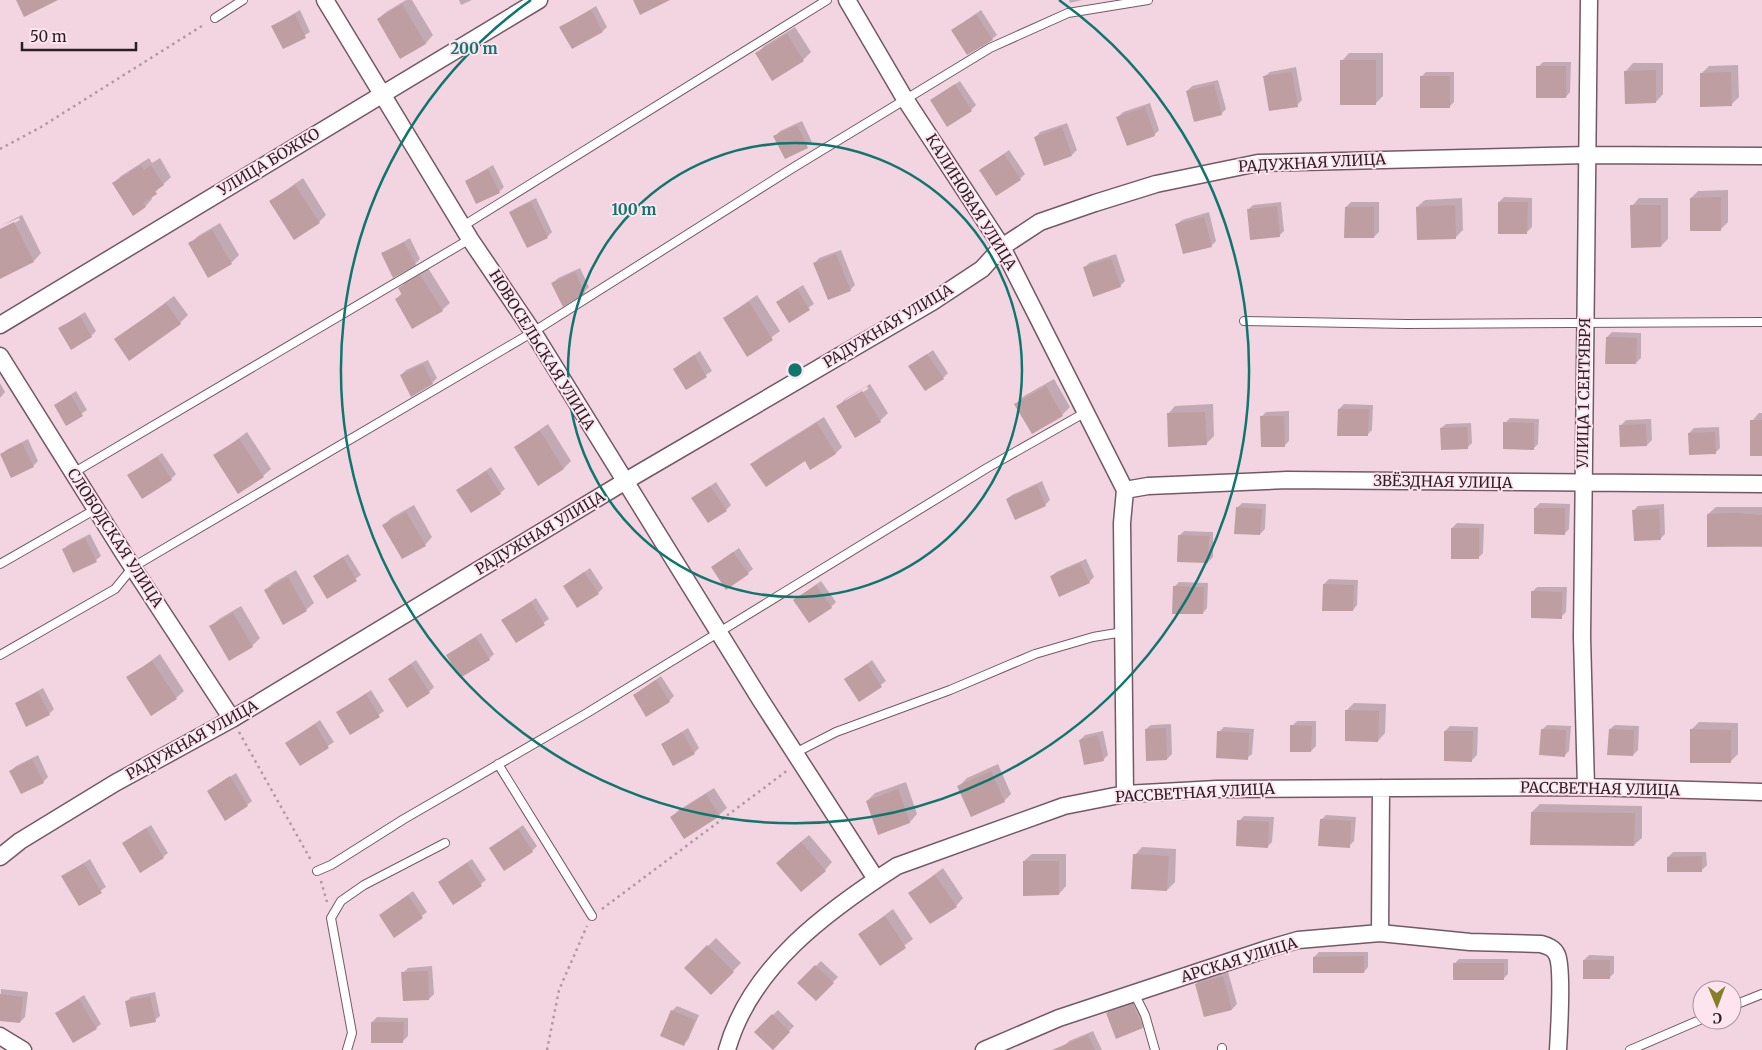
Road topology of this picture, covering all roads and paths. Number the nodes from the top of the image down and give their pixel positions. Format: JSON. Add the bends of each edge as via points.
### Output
{"nodes":[{"id":1,"x":243,"y":0,"type":"edge"},
{"id":2,"x":325,"y":0,"type":"edge"},
{"id":3,"x":540,"y":0,"type":"edge"},
{"id":4,"x":827,"y":0,"type":"edge"},
{"id":5,"x":847,"y":0,"type":"edge"},
{"id":6,"x":1148,"y":0,"type":"edge"},
{"id":7,"x":1589,"y":0,"type":"edge"},
{"id":8,"x":215,"y":18,"type":"joint"},
{"id":9,"x":382,"y":93,"type":"junction"},
{"id":10,"x":905,"y":99,"type":"junction"},
{"id":11,"x":0,"y":149,"type":"edge"},
{"id":12,"x":1588,"y":154,"type":"junction"},
{"id":13,"x":1762,"y":156,"type":"edge"},
{"id":14,"x":467,"y":232,"type":"junction"},
{"id":15,"x":1002,"y":247,"type":"junction"},
{"id":16,"x":1244,"y":321,"type":"dead end"},
{"id":17,"x":1585,"y":322,"type":"junction"},
{"id":18,"x":1762,"y":322,"type":"edge"},
{"id":19,"x":0,"y":325,"type":"edge"},
{"id":20,"x":532,"y":332,"type":"junction"},
{"id":21,"x":0,"y":356,"type":"edge"},
{"id":22,"x":1086,"y":412,"type":"junction"},
{"id":23,"x":73,"y":473,"type":"junction"},
{"id":24,"x":624,"y":482,"type":"junction"},
{"id":25,"x":1582,"y":484,"type":"junction"},
{"id":26,"x":1762,"y":484,"type":"edge"},
{"id":27,"x":1125,"y":490,"type":"junction"},
{"id":28,"x":96,"y":509,"type":"junction"},
{"id":29,"x":0,"y":564,"type":"edge"},
{"id":30,"x":133,"y":567,"type":"junction"},
{"id":31,"x":1123,"y":632,"type":"junction"},
{"id":32,"x":718,"y":633,"type":"junction"},
{"id":33,"x":0,"y":655,"type":"edge"},
{"id":34,"x":232,"y":719,"type":"junction"},
{"id":35,"x":797,"y":757,"type":"junction"},
{"id":36,"x":498,"y":764,"type":"junction"},
{"id":37,"x":1586,"y":787,"type":"junction"},
{"id":38,"x":1381,"y":788,"type":"junction"},
{"id":39,"x":1762,"y":792,"type":"edge"},
{"id":40,"x":1126,"y":794,"type":"junction"},
{"id":41,"x":446,"y":843,"type":"dead end"},
{"id":42,"x":0,"y":857,"type":"edge"},
{"id":43,"x":317,"y":871,"type":"junction"},
{"id":44,"x":876,"y":879,"type":"junction"},
{"id":45,"x":592,"y":916,"type":"junction"},
{"id":46,"x":331,"y":918,"type":"junction"},
{"id":47,"x":1380,"y":933,"type":"junction"},
{"id":48,"x":1134,"y":993,"type":"junction"},
{"id":49,"x":1762,"y":994,"type":"edge"},
{"id":50,"x":1742,"y":1002,"type":"edge"},
{"id":51,"x":1692,"y":1023,"type":"edge"},
{"id":52,"x":0,"y":1036,"type":"edge"},
{"id":53,"x":23,"y":1050,"type":"edge"},
{"id":54,"x":347,"y":1050,"type":"edge"},
{"id":55,"x":547,"y":1050,"type":"edge"},
{"id":56,"x":727,"y":1050,"type":"edge"},
{"id":57,"x":984,"y":1050,"type":"edge"},
{"id":58,"x":1155,"y":1050,"type":"edge"},
{"id":59,"x":1558,"y":1050,"type":"edge"},
{"id":60,"x":1630,"y":1050,"type":"edge"}],
"edges":[{"from":1,"to":8,"type":"lane"},
{"from":2,"to":9,"type":"street","name":"НОВОСЕЛЬСКАЯ УЛИЦА"},
{"from":3,"to":9,"type":"street","name":"УЛИЦА БОЖКО"},
{"from":4,"to":14,"type":"lane"},
{"from":5,"to":10,"type":"street","name":"КАЛИНОВАЯ УЛИЦА"},
{"from":6,"to":10,"type":"lane","via":[[1068,13],[990,48]]},
{"from":7,"to":12,"type":"street","name":"УЛИЦА 1 СЕНТЯБРЯ"},
{"from":8,"to":11,"type":"path","via":[[41,127]]},
{"from":9,"to":14,"type":"street","name":"НОВОСЕЛЬСКАЯ УЛИЦА"},
{"from":9,"to":19,"type":"street","name":"УЛИЦА БОЖКО"},
{"from":10,"to":15,"type":"street","name":"КАЛИНОВАЯ УЛИЦА"},
{"from":10,"to":20,"type":"lane"},
{"from":12,"to":13,"type":"street","name":"РАДУЖНАЯ УЛИЦА"},
{"from":12,"to":15,"type":"street","name":"РАДУЖНАЯ УЛИЦА","via":[[1258,163],[1156,184],[1095,202],[1040,222]]},
{"from":12,"to":17,"type":"street","name":"УЛИЦА 1 СЕНТЯБРЯ"},
{"from":14,"to":20,"type":"street","name":"НОВОСЕЛЬСКАЯ УЛИЦА"},
{"from":14,"to":23,"type":"lane"},
{"from":15,"to":22,"type":"street","name":"КАЛИНОВАЯ УЛИЦА"},
{"from":15,"to":24,"type":"street","name":"РАДУЖНАЯ УЛИЦА","via":[[982,269],[932,302]]},
{"from":16,"to":17,"type":"lane","via":[[1407,324]]},
{"from":17,"to":18,"type":"lane"},
{"from":17,"to":25,"type":"street","name":"УЛИЦА 1 СЕНТЯБРЯ"},
{"from":20,"to":24,"type":"street","name":"НОВОСЕЛЬСКАЯ УЛИЦА"},
{"from":20,"to":30,"type":"lane"},
{"from":21,"to":23,"type":"street","name":"СЛОБОДСКАЯ УЛИЦА"},
{"from":22,"to":27,"type":"street","name":"КАЛИНОВАЯ УЛИЦА"},
{"from":22,"to":32,"type":"lane"},
{"from":23,"to":28,"type":"street","name":"СЛОБОДСКАЯ УЛИЦА"},
{"from":24,"to":32,"type":"street","name":"НОВОСЕЛЬСКАЯ УЛИЦА"},
{"from":24,"to":34,"type":"street","name":"РАДУЖНАЯ УЛИЦА"},
{"from":25,"to":26,"type":"street","name":"ЗВЁЗДНАЯ УЛИЦА"},
{"from":25,"to":27,"type":"street","name":"ЗВЁЗДНАЯ УЛИЦА","via":[[1286,480],[1148,486]]},
{"from":25,"to":37,"type":"street","name":"УЛИЦА 1 СЕНТЯБРЯ"},
{"from":27,"to":31,"type":"street","via":[[1122,523]]},
{"from":28,"to":29,"type":"lane"},
{"from":28,"to":30,"type":"street","name":"СЛОБОДСКАЯ УЛИЦА"},
{"from":30,"to":33,"type":"lane","via":[[114,589]]},
{"from":30,"to":34,"type":"street","name":"СЛОБОДСКАЯ УЛИЦА"},
{"from":31,"to":35,"type":"lane","via":[[1035,654],[836,732]]},
{"from":31,"to":40,"type":"street"},
{"from":32,"to":35,"type":"street","name":"НОВОСЕЛЬСКАЯ УЛИЦА"},
{"from":32,"to":36,"type":"lane"},
{"from":34,"to":42,"type":"street","name":"РАДУЖНАЯ УЛИЦА","via":[[115,783],[20,841]]},
{"from":34,"to":43,"type":"path"},
{"from":35,"to":44,"type":"street","name":"НОВОСЕЛЬСКАЯ УЛИЦА"},
{"from":35,"to":45,"type":"path"},
{"from":36,"to":43,"type":"lane"},
{"from":36,"to":45,"type":"lane"},
{"from":37,"to":38,"type":"street","name":"РАССВЕТНАЯ УЛИЦА"},
{"from":37,"to":39,"type":"street","name":"РАССВЕТНАЯ УЛИЦА"},
{"from":38,"to":40,"type":"street","name":"РАССВЕТНАЯ УЛИЦА","via":[[1217,789]]},
{"from":38,"to":47,"type":"street"},
{"from":40,"to":44,"type":"street","name":"РАССВЕТНАЯ УЛИЦА","via":[[1064,806],[897,866]]},
{"from":41,"to":46,"type":"lane","via":[[364,885],[341,901]]},
{"from":43,"to":46,"type":"path"},
{"from":44,"to":56,"type":"street","name":"РАССВЕТНАЯ УЛИЦА","via":[[821,920],[764,976],[739,1016]]},
{"from":45,"to":55,"type":"path","via":[[559,990]]},
{"from":46,"to":54,"type":"lane","via":[[352,1033]]},
{"from":47,"to":48,"type":"street","name":"АРСКАЯ УЛИЦА","via":[[1298,940]]},
{"from":47,"to":59,"type":"street","name":"АРСКАЯ УЛИЦА","via":[[1470,942],[1541,944],[1552,948],[1558,956],[1559,972]]},
{"from":48,"to":57,"type":"street","name":"АРСКАЯ УЛИЦА","via":[[1059,1018]]},
{"from":48,"to":58,"type":"lane","via":[[1145,1015]]},
{"from":49,"to":50,"type":"lane"},
{"from":51,"to":60,"type":"lane"},
{"from":52,"to":53,"type":"street"}]}
